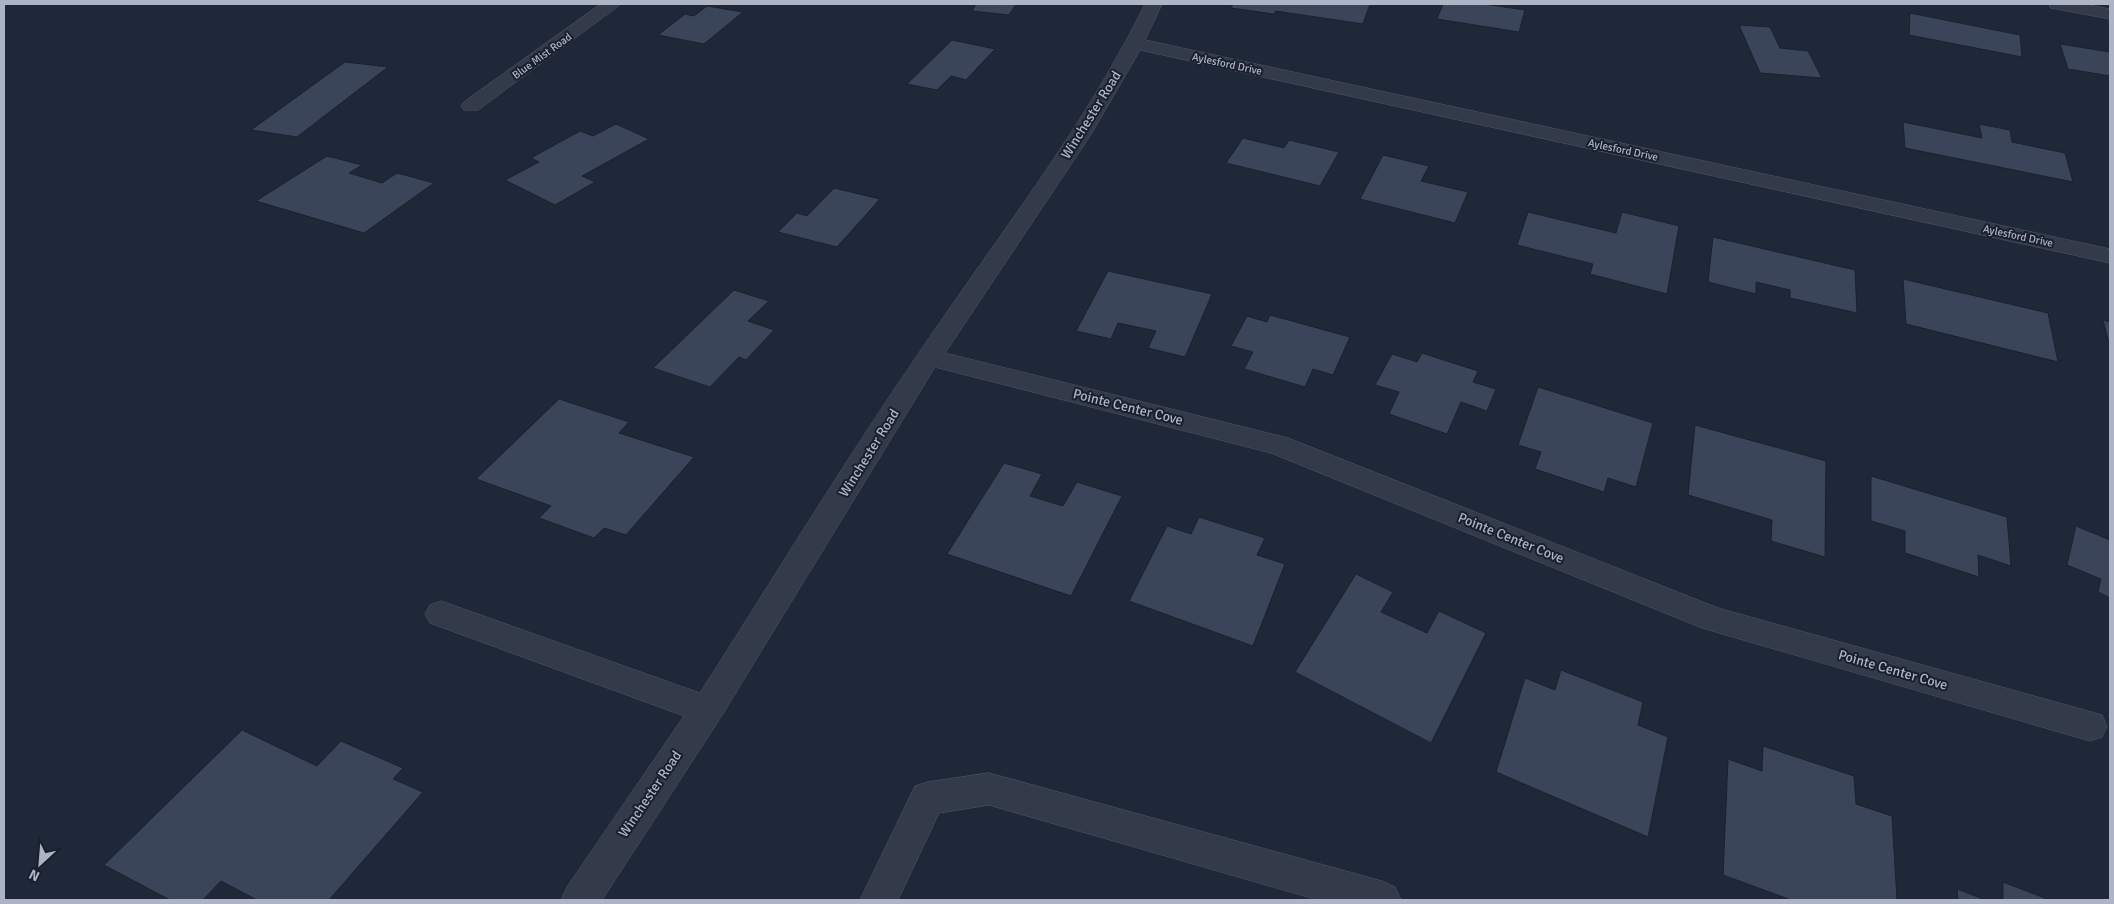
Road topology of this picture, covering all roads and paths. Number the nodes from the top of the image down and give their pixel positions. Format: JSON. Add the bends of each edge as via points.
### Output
{"nodes":[{"id":1,"x":612,"y":4,"type":"edge"},
{"id":2,"x":1153,"y":4,"type":"edge"},
{"id":3,"x":2057,"y":4,"type":"edge"},
{"id":4,"x":2110,"y":14,"type":"edge"},
{"id":5,"x":1135,"y":43,"type":"junction"},
{"id":6,"x":471,"y":106,"type":"dead end"},
{"id":7,"x":2110,"y":256,"type":"edge"},
{"id":8,"x":929,"y":357,"type":"junction"},
{"id":9,"x":441,"y":614,"type":"dead end"},
{"id":10,"x":706,"y":710,"type":"junction"},
{"id":11,"x":2090,"y":726,"type":"dead end"},
{"id":12,"x":580,"y":900,"type":"edge"},
{"id":13,"x":879,"y":900,"type":"edge"},
{"id":14,"x":1382,"y":900,"type":"edge"}],
"edges":[{"from":1,"to":6,"type":"street","name":"Blue Mist Road"},
{"from":2,"to":5,"type":"street","name":"Winchester Road"},
{"from":3,"to":4,"type":"street"},
{"from":5,"to":7,"type":"street","name":"Aylesford Drive"},
{"from":5,"to":8,"type":"street","name":"Winchester Road","via":[[1082,133]]},
{"from":8,"to":10,"type":"street","name":"Winchester Road"},
{"from":8,"to":11,"type":"street","name":"Pointe Center Cove","via":[[1278,445],[1713,619]]},
{"from":9,"to":10,"type":"street"},
{"from":10,"to":12,"type":"street","name":"Winchester Road"},
{"from":13,"to":14,"type":"street","via":[[928,798],[989,789]]}]}
